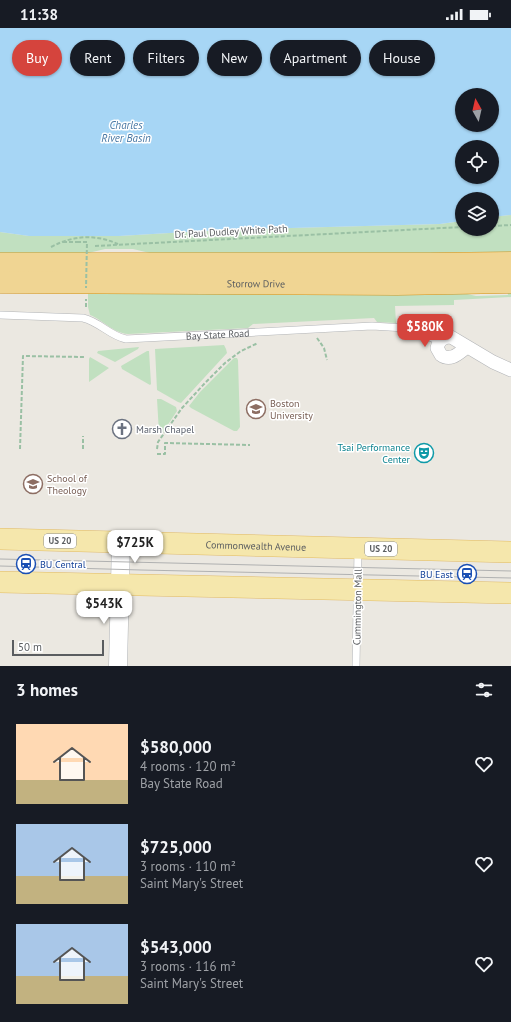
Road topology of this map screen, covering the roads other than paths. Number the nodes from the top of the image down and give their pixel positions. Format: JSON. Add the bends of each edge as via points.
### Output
{"nodes":[{"id":1,"x":511,"y":263,"type":"edge"},
{"id":2,"x":0,"y":264,"type":"edge"},
{"id":3,"x":0,"y":282,"type":"edge"},
{"id":4,"x":511,"y":282,"type":"edge"},
{"id":5,"x":0,"y":315,"type":"edge"},
{"id":6,"x":440,"y":341,"type":"junction"},
{"id":7,"x":467,"y":347,"type":"junction"},
{"id":8,"x":511,"y":370,"type":"edge"},
{"id":9,"x":0,"y":539,"type":"edge"},
{"id":10,"x":121,"y":542,"type":"junction"},
{"id":11,"x":358,"y":548,"type":"junction"},
{"id":12,"x":511,"y":552,"type":"edge"},
{"id":13,"x":0,"y":582,"type":"edge"},
{"id":14,"x":120,"y":585,"type":"junction"},
{"id":15,"x":357,"y":590,"type":"junction"},
{"id":16,"x":511,"y":593,"type":"edge"},
{"id":17,"x":118,"y":666,"type":"edge"},
{"id":18,"x":356,"y":666,"type":"edge"}],
"edges":[{"from":1,"to":2,"type":"highway","name":"Storrow Drive"},
{"from":3,"to":4,"type":"highway","name":"Storrow Drive"},
{"from":5,"to":6,"type":"lane","name":"Bay State Road","via":[[83,318],[92,320],[112,334],[126,339],[372,326],[404,328]]},
{"from":6,"to":7,"type":"street","name":"Bay State Road","via":[[451,337]]},
{"from":6,"to":7,"type":"street","via":[[438,352],[448,358],[454,357]]},
{"from":7,"to":8,"type":"street","name":"Bay State Road"},
{"from":9,"to":10,"type":"main road","name":"Commonwealth Avenue","number":"US 20"},
{"from":10,"to":11,"type":"main road","name":"Commonwealth Avenue","number":"US 20"},
{"from":10,"to":14,"type":"street"},
{"from":11,"to":12,"type":"main road","name":"Commonwealth Avenue","number":"US 20"},
{"from":11,"to":15,"type":"lane","name":"Cummington Mall"},
{"from":13,"to":14,"type":"main road"},
{"from":14,"to":15,"type":"main road"},
{"from":14,"to":17,"type":"street"},
{"from":15,"to":16,"type":"main road"},
{"from":15,"to":18,"type":"lane","name":"Cummington Mall"}]}
